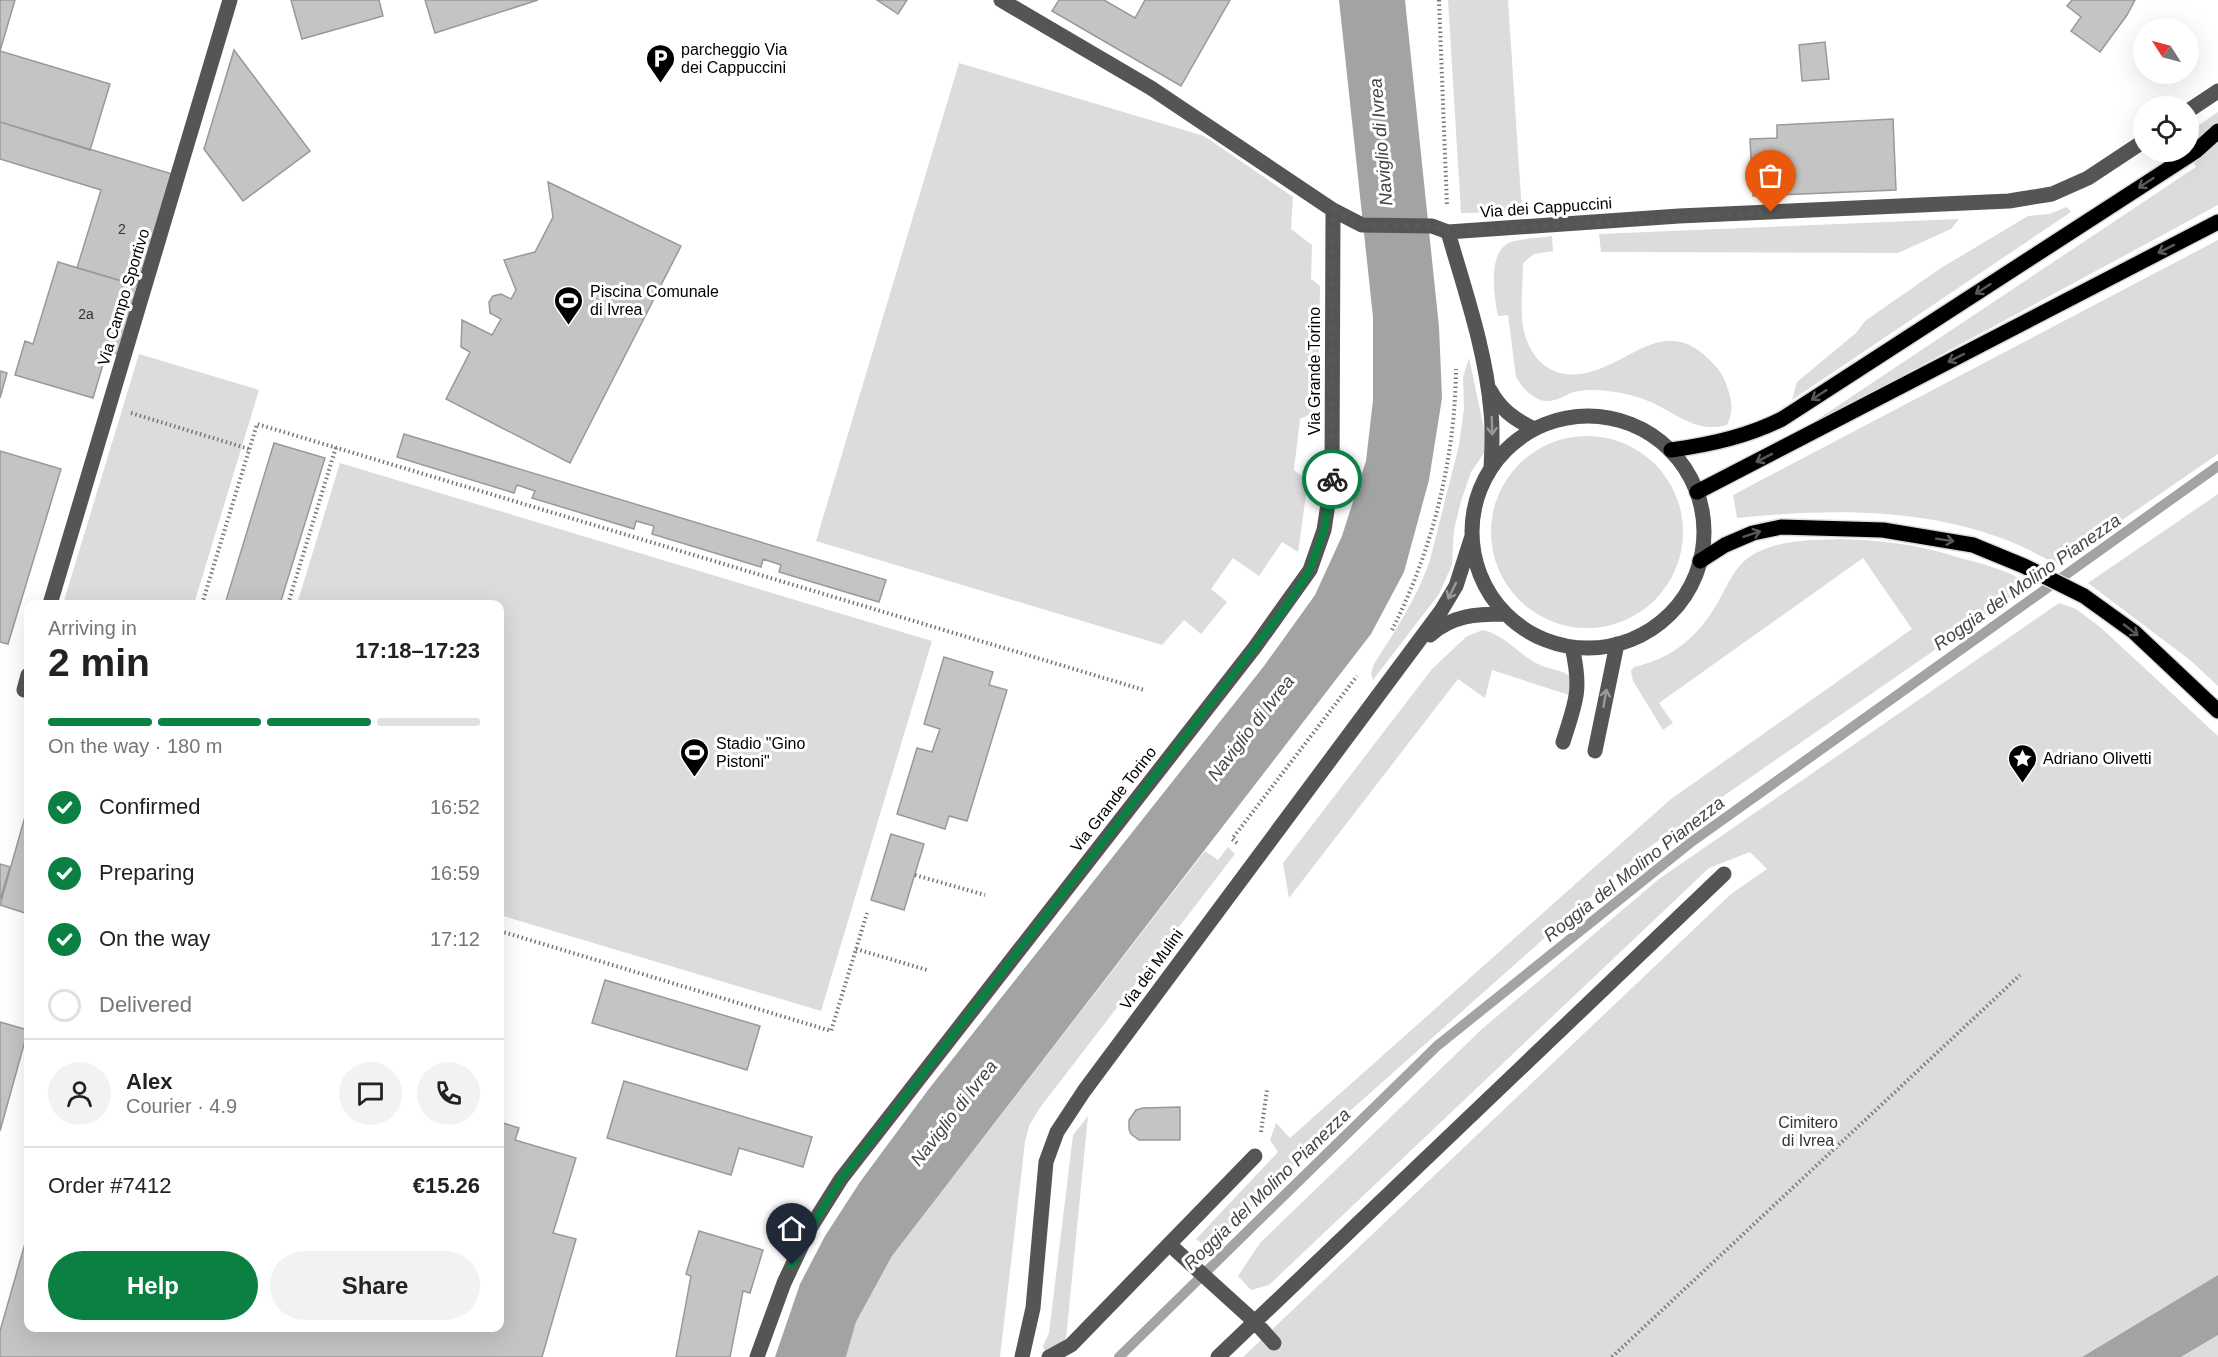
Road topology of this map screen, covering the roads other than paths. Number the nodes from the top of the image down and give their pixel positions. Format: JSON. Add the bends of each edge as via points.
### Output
{"nodes":[{"id":1,"x":230,"y":0,"type":"edge"},
{"id":2,"x":1001,"y":0,"type":"edge"},
{"id":3,"x":2218,"y":91,"type":"edge"},
{"id":4,"x":2199,"y":104,"type":"edge"},
{"id":5,"x":2218,"y":131,"type":"edge"},
{"id":6,"x":2133,"y":148,"type":"edge"},
{"id":7,"x":1333,"y":210,"type":"junction"},
{"id":8,"x":2218,"y":222,"type":"edge"},
{"id":9,"x":1448,"y":232,"type":"junction"},
{"id":10,"x":1487,"y":385,"type":"junction"},
{"id":11,"x":1534,"y":429,"type":"junction"},
{"id":12,"x":1671,"y":450,"type":"junction"},
{"id":13,"x":1491,"y":468,"type":"junction"},
{"id":14,"x":1697,"y":492,"type":"junction"},
{"id":15,"x":1472,"y":536,"type":"junction"},
{"id":16,"x":1700,"y":561,"type":"junction"},
{"id":17,"x":51,"y":600,"type":"edge"},
{"id":18,"x":1505,"y":614,"type":"junction"},
{"id":19,"x":1617,"y":645,"type":"junction"},
{"id":20,"x":1416,"y":647,"type":"junction"},
{"id":21,"x":1572,"y":647,"type":"junction"},
{"id":22,"x":2218,"y":711,"type":"edge"},
{"id":23,"x":1563,"y":742,"type":"dead end"},
{"id":24,"x":1595,"y":751,"type":"dead end"},
{"id":25,"x":1724,"y":874,"type":"dead end"},
{"id":26,"x":1254,"y":1156,"type":"road end"},
{"id":27,"x":1169,"y":1244,"type":"junction"},
{"id":28,"x":1255,"y":1322,"type":"junction"},
{"id":29,"x":1274,"y":1343,"type":"dead end"},
{"id":30,"x":757,"y":1357,"type":"edge"},
{"id":31,"x":1022,"y":1357,"type":"edge"},
{"id":32,"x":1049,"y":1357,"type":"edge"},
{"id":33,"x":1218,"y":1357,"type":"edge"}],
"edges":[{"from":1,"to":17,"type":"street","name":"Via Campo Sportivo"},
{"from":2,"to":7,"type":"street","name":"Via dei Cappuccini","via":[[1150,88]]},
{"from":3,"to":4,"type":"street"},
{"from":5,"to":12,"type":"main road","one_way":true,"via":[[2196,151],[1782,419],[1758,431]]},
{"from":6,"to":9,"type":"street","name":"Via dei Cappuccini","via":[[2088,178],[2052,194],[2008,201],[1679,216]]},
{"from":7,"to":9,"type":"street","name":"Via dei Cappuccini","via":[[1362,225],[1432,226]]},
{"from":7,"to":30,"type":"street","name":"Via Grande Torino","via":[[1332,478],[1324,530],[1310,570],[1255,647],[841,1179],[809,1230],[784,1283]]},
{"from":8,"to":14,"type":"main road","one_way":true},
{"from":9,"to":10,"type":"street"},
{"from":10,"to":11,"type":"street","via":[[1510,416]]},
{"from":10,"to":13,"type":"street","one_way":true},
{"from":11,"to":12,"type":"street","via":[[1571,418],[1620,420],[1647,432]]},
{"from":11,"to":13,"type":"street","via":[[1510,446]]},
{"from":12,"to":14,"type":"street"},
{"from":13,"to":15,"type":"street","via":[[1480,489]]},
{"from":14,"to":16,"type":"street","via":[[1704,538]]},
{"from":15,"to":18,"type":"street","via":[[1476,564],[1488,591]]},
{"from":15,"to":20,"type":"street","name":"Via dei Mulini","one_way":true,"via":[[1456,586]]},
{"from":16,"to":19,"type":"street","via":[[1689,590],[1670,614],[1645,633]]},
{"from":16,"to":22,"type":"main road","one_way":true,"via":[[1753,533],[1781,527],[1883,530],[1973,544],[2084,596],[2134,632]]},
{"from":18,"to":20,"type":"street","name":"Via dei Mulini","via":[[1456,618],[1438,627]]},
{"from":18,"to":21,"type":"street","via":[[1547,641]]},
{"from":19,"to":21,"type":"street"},
{"from":24,"to":19,"type":"street","one_way":true},
{"from":20,"to":31,"type":"street","name":"Via dei Mulini","via":[[1256,857],[1057,1132],[1046,1162],[1033,1308]]},
{"from":21,"to":23,"type":"street","via":[[1578,687]]},
{"from":25,"to":28,"type":"street"},
{"from":26,"to":27,"type":"street"},
{"from":27,"to":28,"type":"street"},
{"from":27,"to":32,"type":"street","via":[[1071,1345]]},
{"from":28,"to":29,"type":"street"},
{"from":28,"to":33,"type":"street"}]}
